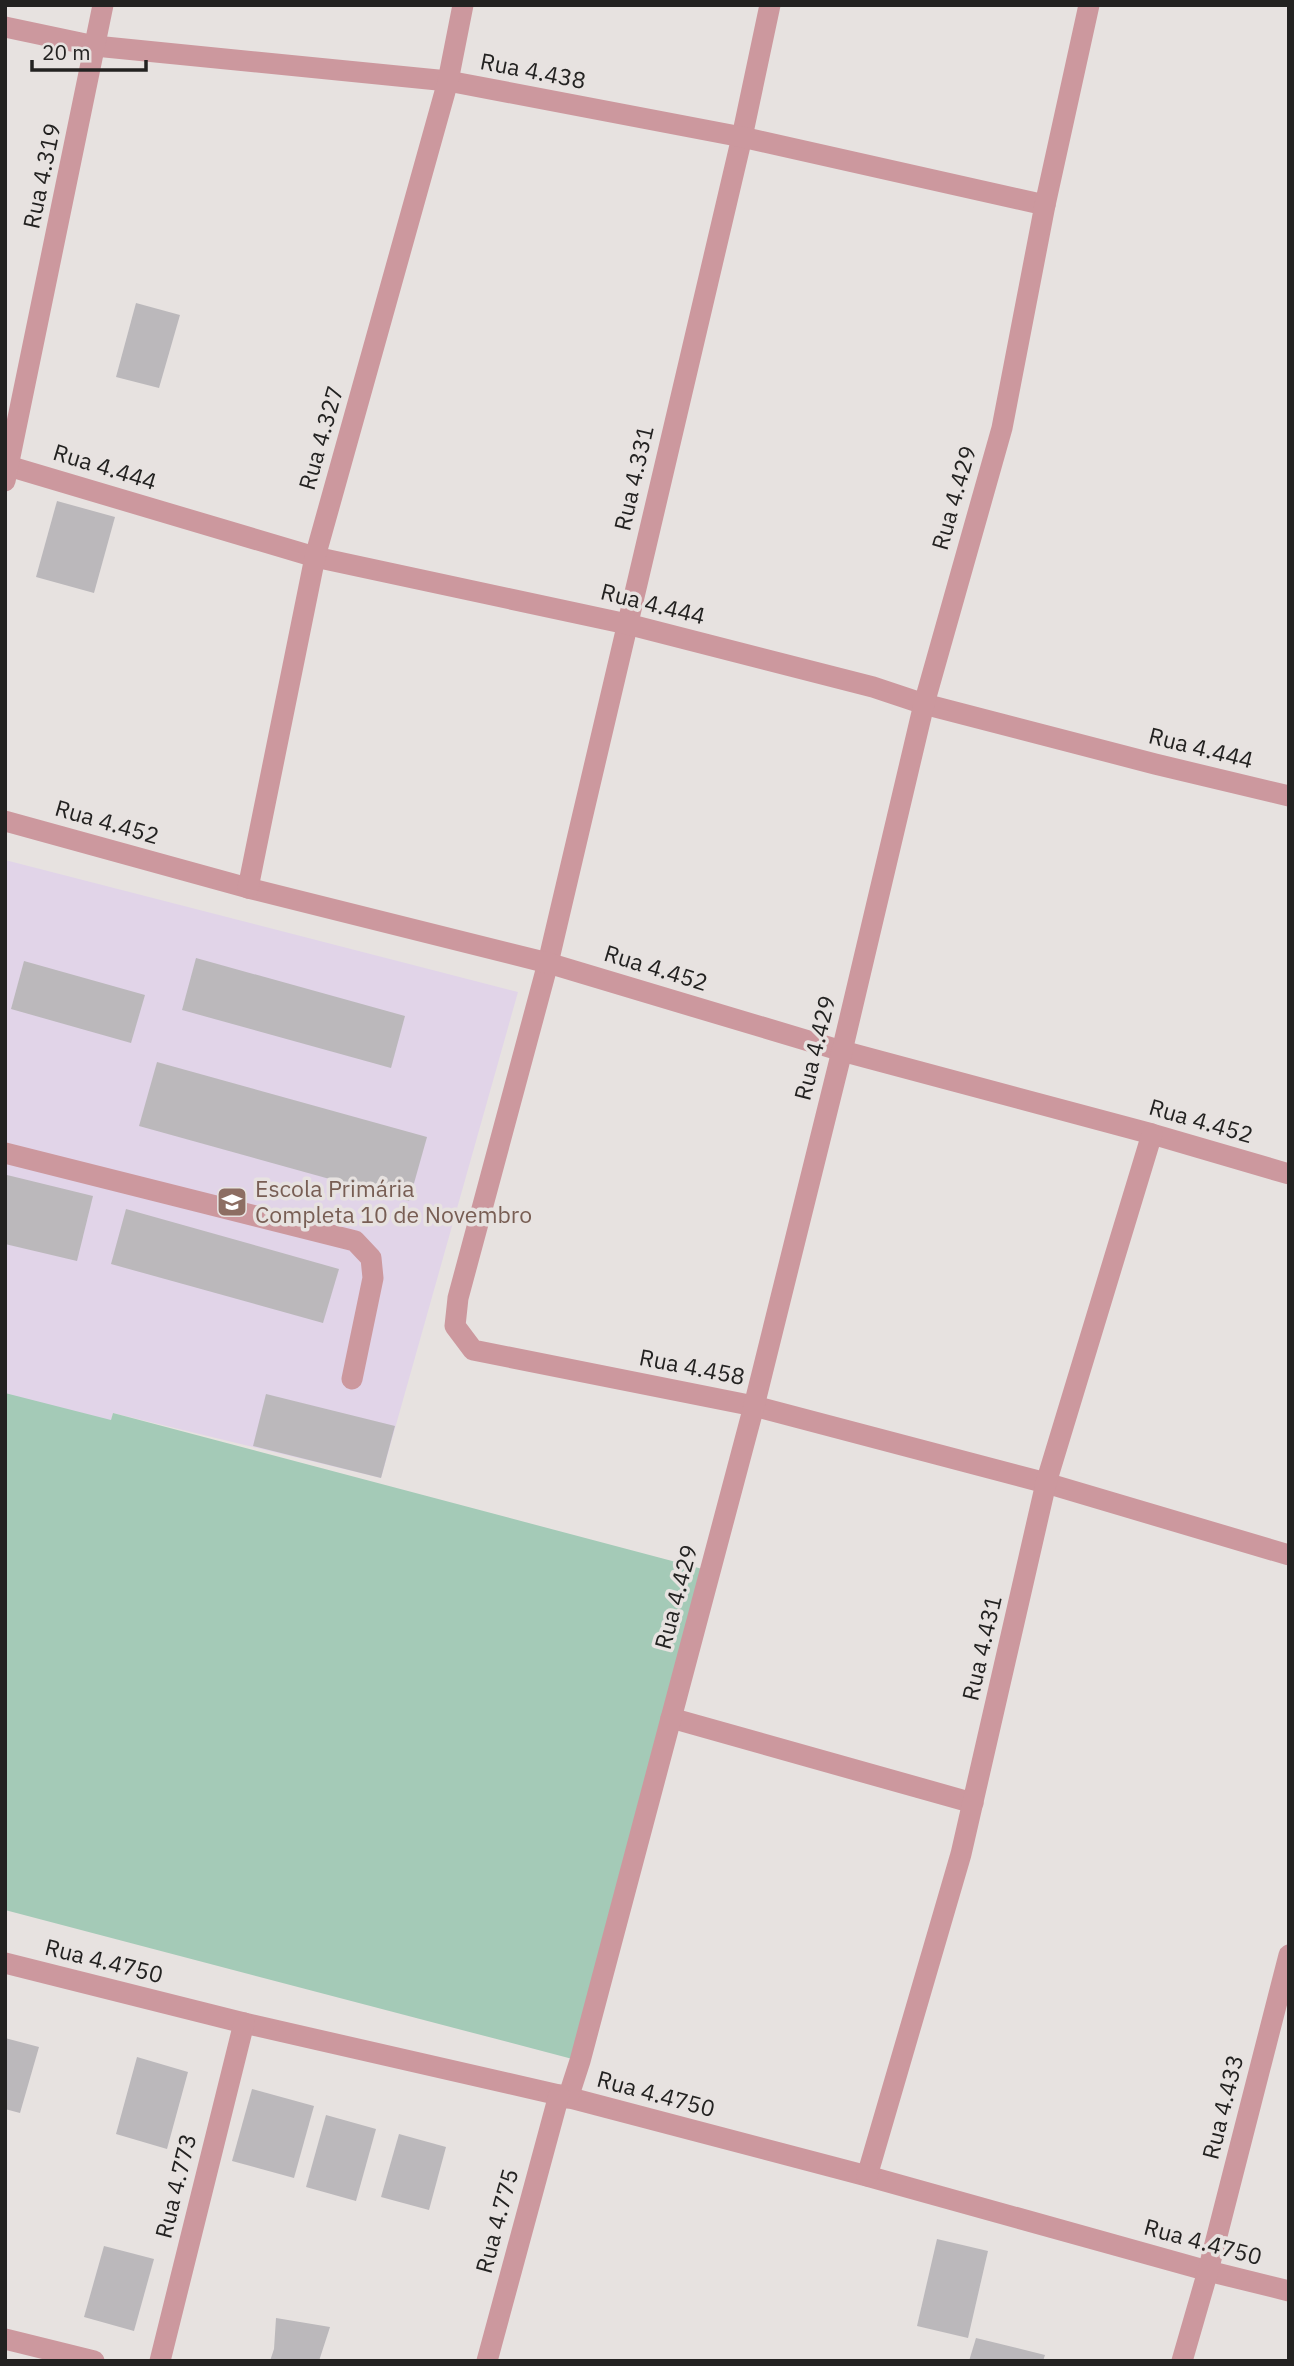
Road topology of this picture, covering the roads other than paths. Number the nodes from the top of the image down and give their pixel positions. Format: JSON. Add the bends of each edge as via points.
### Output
{"nodes":[{"id":1,"x":103,"y":5,"type":"edge"},
{"id":2,"x":463,"y":5,"type":"edge"},
{"id":3,"x":770,"y":5,"type":"edge"},
{"id":4,"x":1089,"y":5,"type":"edge"},
{"id":5,"x":5,"y":27,"type":"edge"},
{"id":6,"x":95,"y":46,"type":"junction"},
{"id":7,"x":448,"y":81,"type":"junction"},
{"id":8,"x":742,"y":137,"type":"junction"},
{"id":9,"x":1045,"y":205,"type":"junction"},
{"id":10,"x":7,"y":471,"type":"edge"},
{"id":11,"x":315,"y":557,"type":"junction"},
{"id":12,"x":627,"y":624,"type":"junction"},
{"id":13,"x":923,"y":704,"type":"junction"},
{"id":14,"x":1289,"y":796,"type":"edge"},
{"id":15,"x":5,"y":821,"type":"edge"},
{"id":16,"x":248,"y":888,"type":"junction"},
{"id":17,"x":548,"y":963,"type":"junction"},
{"id":18,"x":842,"y":1051,"type":"junction"},
{"id":19,"x":1152,"y":1134,"type":"junction"},
{"id":20,"x":5,"y":1153,"type":"edge"},
{"id":21,"x":1289,"y":1174,"type":"edge"},
{"id":22,"x":352,"y":1379,"type":"dead end"},
{"id":23,"x":754,"y":1406,"type":"junction"},
{"id":24,"x":1046,"y":1483,"type":"junction"},
{"id":25,"x":1289,"y":1555,"type":"edge"},
{"id":26,"x":671,"y":1718,"type":"junction"},
{"id":27,"x":973,"y":1803,"type":"junction"},
{"id":28,"x":1289,"y":1955,"type":"edge"},
{"id":29,"x":5,"y":1963,"type":"edge"},
{"id":30,"x":244,"y":2023,"type":"junction"},
{"id":31,"x":563,"y":2096,"type":"junction"},
{"id":32,"x":867,"y":2176,"type":"junction"},
{"id":33,"x":1208,"y":2272,"type":"junction"},
{"id":34,"x":1289,"y":2291,"type":"edge"},
{"id":35,"x":5,"y":2339,"type":"edge"},
{"id":36,"x":94,"y":2361,"type":"edge"},
{"id":37,"x":160,"y":2361,"type":"edge"},
{"id":38,"x":487,"y":2361,"type":"edge"},
{"id":39,"x":1182,"y":2361,"type":"edge"}],
"edges":[{"from":1,"to":6,"type":"street","name":"Rua 4.319"},
{"from":2,"to":7,"type":"street","name":"Rua 4.327"},
{"from":3,"to":8,"type":"street","name":"Rua 4.331"},
{"from":4,"to":9,"type":"street","name":"Rua 4.429"},
{"from":5,"to":6,"type":"street","name":"Rua 4.438"},
{"from":6,"to":7,"type":"street","name":"Rua 4.438"},
{"from":6,"to":10,"type":"street","name":"Rua 4.319"},
{"from":7,"to":8,"type":"street","name":"Rua 4.438"},
{"from":7,"to":11,"type":"street","name":"Rua 4.327"},
{"from":8,"to":9,"type":"street","name":"Rua 4.438"},
{"from":8,"to":12,"type":"street","name":"Rua 4.331"},
{"from":9,"to":13,"type":"street","name":"Rua 4.429","via":[[1002,428]]},
{"from":10,"to":11,"type":"street","name":"Rua 4.444"},
{"from":11,"to":12,"type":"street","name":"Rua 4.444"},
{"from":11,"to":16,"type":"street","name":"Rua 4.327"},
{"from":12,"to":13,"type":"street","name":"Rua 4.444"},
{"from":12,"to":17,"type":"street","name":"Rua 4.331"},
{"from":13,"to":14,"type":"street","name":"Rua 4.444"},
{"from":13,"to":18,"type":"street","name":"Rua 4.429"},
{"from":15,"to":16,"type":"street","name":"Rua 4.452"},
{"from":16,"to":17,"type":"street","name":"Rua 4.452"},
{"from":17,"to":18,"type":"street","name":"Rua 4.452"},
{"from":17,"to":23,"type":"street","name":"Rua 4.458","via":[[458,1297],[455,1326],[472,1350]]},
{"from":18,"to":19,"type":"street","name":"Rua 4.452"},
{"from":18,"to":23,"type":"street","name":"Rua 4.429"},
{"from":19,"to":21,"type":"street","name":"Rua 4.452"},
{"from":19,"to":24,"type":"street","name":"Rua 4.431"},
{"from":20,"to":22,"type":"street","via":[[355,1241],[371,1258],[373,1278]]},
{"from":23,"to":24,"type":"street","name":"Rua 4.458"},
{"from":23,"to":26,"type":"street","name":"Rua 4.429"},
{"from":24,"to":25,"type":"street","name":"Rua 4.458"},
{"from":24,"to":27,"type":"street","name":"Rua 4.431"},
{"from":26,"to":27,"type":"street"},
{"from":26,"to":31,"type":"street","name":"Rua 4.429","via":[[580,2060]]},
{"from":27,"to":32,"type":"street","name":"Rua 4.431"},
{"from":28,"to":33,"type":"street","name":"Rua 4.433"},
{"from":29,"to":30,"type":"street","name":"Rua 4.4750"},
{"from":30,"to":31,"type":"street","name":"Rua 4.4750"},
{"from":30,"to":37,"type":"street","name":"Rua 4.773"},
{"from":31,"to":32,"type":"street","name":"Rua 4.4750"},
{"from":31,"to":38,"type":"street","name":"Rua 4.775"},
{"from":32,"to":33,"type":"street","name":"Rua 4.4750"},
{"from":33,"to":34,"type":"street","name":"Rua 4.4750"},
{"from":33,"to":39,"type":"street","name":"Rua 4.433"},
{"from":35,"to":36,"type":"street"}]}
